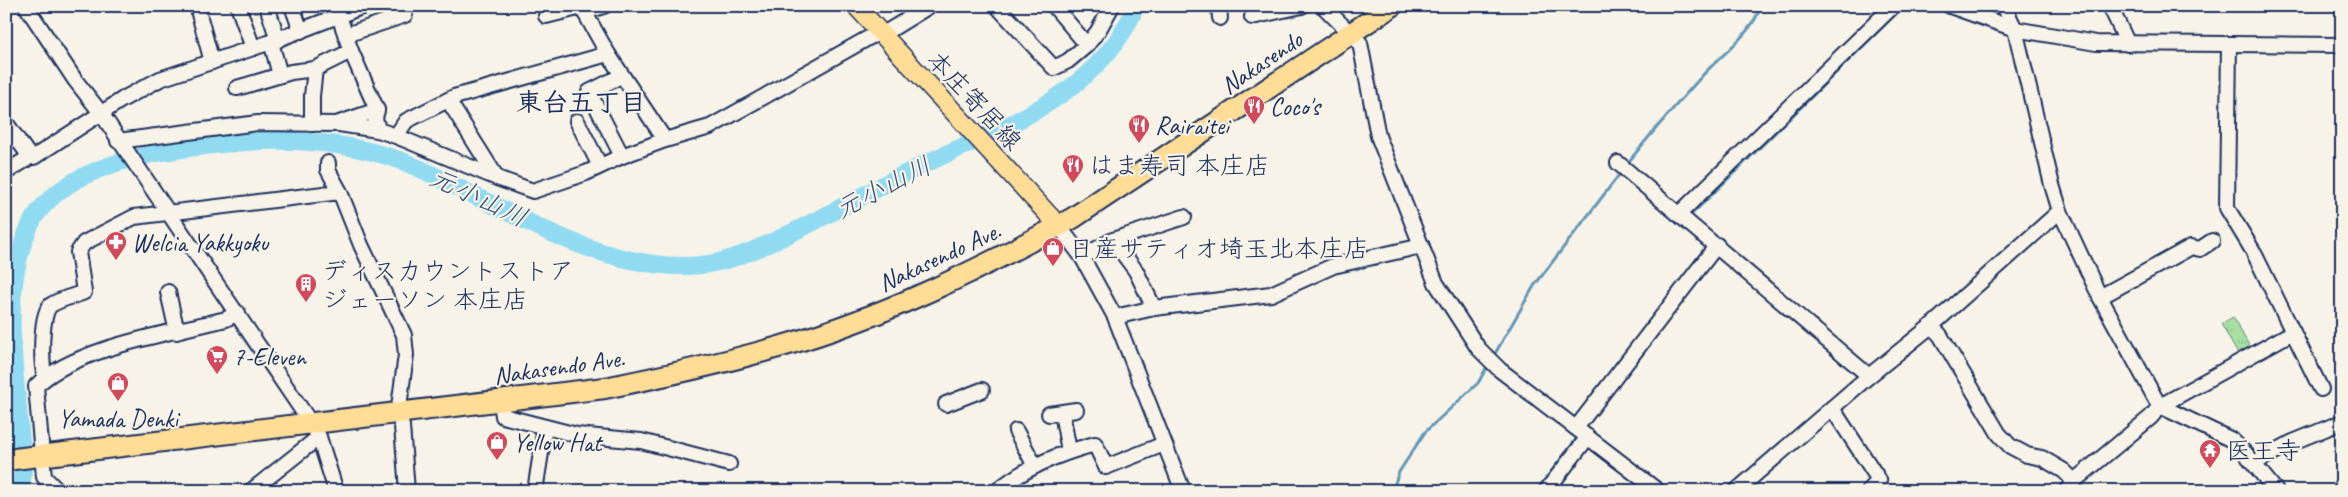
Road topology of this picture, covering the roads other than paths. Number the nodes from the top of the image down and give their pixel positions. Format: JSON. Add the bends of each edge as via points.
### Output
{"nodes":[{"id":1,"x":26,"y":6,"type":"edge"},
{"id":2,"x":238,"y":6,"type":"edge"},
{"id":3,"x":267,"y":6,"type":"edge"},
{"id":4,"x":292,"y":6,"type":"edge"},
{"id":5,"x":364,"y":6,"type":"edge"},
{"id":6,"x":604,"y":6,"type":"edge"},
{"id":7,"x":856,"y":6,"type":"edge"},
{"id":8,"x":929,"y":6,"type":"edge"},
{"id":9,"x":997,"y":6,"type":"edge"},
{"id":10,"x":1054,"y":6,"type":"edge"},
{"id":11,"x":1112,"y":6,"type":"edge"},
{"id":12,"x":1302,"y":6,"type":"edge"},
{"id":13,"x":1323,"y":6,"type":"edge"},
{"id":14,"x":1392,"y":6,"type":"edge"},
{"id":15,"x":1893,"y":6,"type":"edge"},
{"id":16,"x":1950,"y":6,"type":"edge"},
{"id":17,"x":2004,"y":6,"type":"edge"},
{"id":18,"x":2110,"y":6,"type":"edge"},
{"id":19,"x":582,"y":8,"type":"edge"},
{"id":20,"x":336,"y":13,"type":"edge"},
{"id":21,"x":199,"y":14,"type":"dead end"},
{"id":22,"x":405,"y":16,"type":"dead end"},
{"id":23,"x":546,"y":16,"type":"dead end"},
{"id":24,"x":1252,"y":17,"type":"dead end"},
{"id":25,"x":2015,"y":29,"type":"junction"},
{"id":26,"x":301,"y":31,"type":"junction"},
{"id":27,"x":881,"y":33,"type":"junction"},
{"id":28,"x":1351,"y":34,"type":"junction"},
{"id":29,"x":346,"y":35,"type":"junction"},
{"id":30,"x":274,"y":41,"type":"junction"},
{"id":31,"x":2128,"y":44,"type":"junction"},
{"id":32,"x":2229,"y":44,"type":"junction"},
{"id":33,"x":1087,"y":45,"type":"junction"},
{"id":34,"x":2342,"y":45,"type":"edge"},
{"id":35,"x":253,"y":48,"type":"junction"},
{"id":36,"x":351,"y":51,"type":"junction"},
{"id":37,"x":608,"y":54,"type":"junction"},
{"id":38,"x":212,"y":62,"type":"junction"},
{"id":39,"x":315,"y":69,"type":"junction"},
{"id":40,"x":280,"y":75,"type":"junction"},
{"id":41,"x":621,"y":76,"type":"junction"},
{"id":42,"x":237,"y":88,"type":"dead end"},
{"id":43,"x":448,"y":100,"type":"junction"},
{"id":44,"x":377,"y":110,"type":"junction"},
{"id":45,"x":101,"y":113,"type":"junction"},
{"id":46,"x":577,"y":121,"type":"dead end"},
{"id":47,"x":6,"y":123,"type":"edge"},
{"id":48,"x":312,"y":124,"type":"junction"},
{"id":49,"x":336,"y":124,"type":"junction"},
{"id":50,"x":378,"y":130,"type":"junction"},
{"id":51,"x":396,"y":136,"type":"junction"},
{"id":52,"x":665,"y":140,"type":"junction"},
{"id":53,"x":120,"y":143,"type":"junction"},
{"id":54,"x":622,"y":156,"type":"junction"},
{"id":55,"x":30,"y":158,"type":"junction"},
{"id":56,"x":328,"y":163,"type":"dead end"},
{"id":57,"x":1618,"y":163,"type":"dead end"},
{"id":58,"x":600,"y":166,"type":"junction"},
{"id":59,"x":6,"y":172,"type":"edge"},
{"id":60,"x":496,"y":178,"type":"junction"},
{"id":61,"x":340,"y":192,"type":"junction"},
{"id":62,"x":2060,"y":211,"type":"junction"},
{"id":63,"x":169,"y":213,"type":"junction"},
{"id":64,"x":1680,"y":213,"type":"junction"},
{"id":65,"x":1184,"y":217,"type":"dead end"},
{"id":66,"x":1059,"y":226,"type":"junction"},
{"id":67,"x":1113,"y":240,"type":"junction"},
{"id":68,"x":2212,"y":241,"type":"dead end"},
{"id":69,"x":1716,"y":245,"type":"junction"},
{"id":70,"x":1422,"y":246,"type":"junction"},
{"id":71,"x":1082,"y":257,"type":"junction"},
{"id":72,"x":168,"y":292,"type":"dead end"},
{"id":73,"x":2100,"y":297,"type":"junction"},
{"id":74,"x":1154,"y":308,"type":"junction"},
{"id":75,"x":238,"y":313,"type":"junction"},
{"id":76,"x":1115,"y":317,"type":"junction"},
{"id":77,"x":1931,"y":326,"type":"junction"},
{"id":78,"x":177,"y":332,"type":"junction"},
{"id":79,"x":2293,"y":332,"type":"junction"},
{"id":80,"x":1869,"y":376,"type":"junction"},
{"id":81,"x":45,"y":378,"type":"junction"},
{"id":82,"x":2321,"y":389,"type":"dead end"},
{"id":83,"x":982,"y":390,"type":"dead end"},
{"id":84,"x":501,"y":401,"type":"junction"},
{"id":85,"x":946,"y":404,"type":"dead end"},
{"id":86,"x":2160,"y":406,"type":"junction"},
{"id":87,"x":1832,"y":408,"type":"junction"},
{"id":88,"x":1062,"y":412,"type":"dead end"},
{"id":89,"x":398,"y":414,"type":"junction"},
{"id":90,"x":2342,"y":422,"type":"edge"},
{"id":91,"x":545,"y":427,"type":"junction"},
{"id":92,"x":1576,"y":428,"type":"junction"},
{"id":93,"x":1016,"y":430,"type":"dead end"},
{"id":94,"x":315,"y":431,"type":"junction"},
{"id":95,"x":1588,"y":437,"type":"junction"},
{"id":96,"x":1164,"y":444,"type":"junction"},
{"id":97,"x":1069,"y":451,"type":"junction"},
{"id":98,"x":41,"y":456,"type":"junction"},
{"id":99,"x":8,"y":460,"type":"edge"},
{"id":100,"x":2254,"y":463,"type":"junction"},
{"id":101,"x":729,"y":464,"type":"dead end"},
{"id":102,"x":1034,"y":466,"type":"junction"},
{"id":103,"x":2070,"y":486,"type":"edge"},
{"id":104,"x":58,"y":491,"type":"edge"},
{"id":105,"x":251,"y":491,"type":"edge"},
{"id":106,"x":336,"y":491,"type":"edge"},
{"id":107,"x":407,"y":491,"type":"edge"},
{"id":108,"x":534,"y":491,"type":"edge"},
{"id":109,"x":997,"y":491,"type":"edge"},
{"id":110,"x":1183,"y":491,"type":"edge"},
{"id":111,"x":1546,"y":491,"type":"edge"},
{"id":112,"x":1658,"y":491,"type":"edge"},
{"id":113,"x":1736,"y":491,"type":"edge"},
{"id":114,"x":1869,"y":491,"type":"edge"},
{"id":115,"x":2276,"y":491,"type":"edge"}],
"edges":[{"from":1,"to":45,"type":"street"},
{"from":2,"to":35,"type":"street"},
{"from":3,"to":30,"type":"street"},
{"from":4,"to":26,"type":"street"},
{"from":5,"to":20,"type":"street"},
{"from":6,"to":19,"type":"street"},
{"from":7,"to":27,"type":"main road","name":"本庄寄居線"},
{"from":8,"to":27,"type":"street"},
{"from":9,"to":33,"type":"street","via":[[1054,68]]},
{"from":10,"to":33,"type":"street"},
{"from":11,"to":33,"type":"street"},
{"from":12,"to":24,"type":"street"},
{"from":13,"to":28,"type":"street"},
{"from":14,"to":28,"type":"highway","name":"Nakasendo"},
{"from":15,"to":64,"type":"street"},
{"from":16,"to":25,"type":"street"},
{"from":17,"to":25,"type":"street"},
{"from":18,"to":31,"type":"street"},
{"from":19,"to":23,"type":"street"},
{"from":19,"to":37,"type":"street"},
{"from":20,"to":26,"type":"street"},
{"from":20,"to":29,"type":"street"},
{"from":21,"to":38,"type":"street"},
{"from":22,"to":29,"type":"street"},
{"from":25,"to":31,"type":"street","via":[[2096,43]]},
{"from":25,"to":62,"type":"street"},
{"from":26,"to":30,"type":"street"},
{"from":27,"to":52,"type":"street","via":[[710,127]]},
{"from":27,"to":66,"type":"main road","name":"本庄寄居線"},
{"from":28,"to":66,"type":"highway","name":"Nakasendo"},
{"from":28,"to":70,"type":"street","via":[[1360,43],[1378,136]]},
{"from":29,"to":36,"type":"street"},
{"from":30,"to":35,"type":"street"},
{"from":30,"to":40,"type":"street"},
{"from":31,"to":32,"type":"street"},
{"from":32,"to":34,"type":"street"},
{"from":32,"to":79,"type":"street","via":[[2227,208],[2253,251]]},
{"from":35,"to":38,"type":"street"},
{"from":36,"to":39,"type":"street"},
{"from":36,"to":44,"type":"street"},
{"from":37,"to":41,"type":"street"},
{"from":37,"to":43,"type":"street"},
{"from":38,"to":45,"type":"street","via":[[160,79]]},
{"from":39,"to":40,"type":"street"},
{"from":39,"to":48,"type":"street"},
{"from":40,"to":42,"type":"street"},
{"from":41,"to":52,"type":"street"},
{"from":41,"to":54,"type":"street","via":[[589,92]]},
{"from":43,"to":51,"type":"street","via":[[406,121]]},
{"from":43,"to":60,"type":"street"},
{"from":44,"to":49,"type":"street"},
{"from":44,"to":50,"type":"street"},
{"from":45,"to":53,"type":"street"},
{"from":45,"to":55,"type":"street"},
{"from":46,"to":58,"type":"street"},
{"from":47,"to":55,"type":"street"},
{"from":48,"to":49,"type":"street"},
{"from":48,"to":53,"type":"street","via":[[258,123]]},
{"from":49,"to":50,"type":"street"},
{"from":50,"to":51,"type":"street"},
{"from":51,"to":60,"type":"street"},
{"from":52,"to":54,"type":"street"},
{"from":53,"to":63,"type":"street"},
{"from":54,"to":58,"type":"street"},
{"from":55,"to":59,"type":"street"},
{"from":56,"to":61,"type":"street","via":[[328,170]]},
{"from":57,"to":64,"type":"street"},
{"from":58,"to":60,"type":"street","via":[[533,190]]},
{"from":61,"to":63,"type":"street"},
{"from":61,"to":89,"type":"street","via":[[404,336],[406,355]]},
{"from":62,"to":73,"type":"street"},
{"from":62,"to":77,"type":"street"},
{"from":63,"to":75,"type":"street"},
{"from":63,"to":81,"type":"street","via":[[134,217],[84,243],[78,252],[84,292],[51,305],[45,315],[42,368]]},
{"from":64,"to":69,"type":"street"},
{"from":65,"to":67,"type":"street"},
{"from":66,"to":71,"type":"street"},
{"from":66,"to":84,"type":"highway","name":"Nakasendo Ave.","via":[[975,270],[889,309],[784,346],[605,388]]},
{"from":67,"to":71,"type":"street"},
{"from":67,"to":74,"type":"street","via":[[1136,271]]},
{"from":68,"to":73,"type":"street","via":[[2200,249],[2190,247]]},
{"from":69,"to":80,"type":"street"},
{"from":69,"to":92,"type":"street"},
{"from":70,"to":74,"type":"street","via":[[1333,266],[1271,294]]},
{"from":70,"to":92,"type":"street","via":[[1436,283],[1478,348],[1500,370]]},
{"from":71,"to":76,"type":"street"},
{"from":72,"to":78,"type":"street"},
{"from":73,"to":86,"type":"street"},
{"from":74,"to":76,"type":"street"},
{"from":75,"to":78,"type":"street","via":[[226,320]]},
{"from":75,"to":94,"type":"street"},
{"from":76,"to":96,"type":"street"},
{"from":77,"to":80,"type":"street"},
{"from":77,"to":103,"type":"street","via":[[1940,334],[1999,434],[2010,446],[2042,458],[2064,471]]},
{"from":78,"to":81,"type":"street","via":[[116,346],[49,373]]},
{"from":79,"to":82,"type":"street"},
{"from":79,"to":86,"type":"street"},
{"from":80,"to":87,"type":"street"},
{"from":81,"to":98,"type":"street","via":[[36,386]]},
{"from":83,"to":85,"type":"street"},
{"from":84,"to":89,"type":"highway","name":"Nakasendo Ave."},
{"from":84,"to":91,"type":"street","via":[[502,416]]},
{"from":86,"to":100,"type":"street","via":[[2232,440]]},
{"from":86,"to":103,"type":"street"},
{"from":87,"to":113,"type":"street"},
{"from":87,"to":114,"type":"street","via":[[1879,480]]},
{"from":88,"to":97,"type":"street"},
{"from":89,"to":94,"type":"highway","name":"Nakasendo Ave."},
{"from":89,"to":107,"type":"street","via":[[402,426]]},
{"from":90,"to":100,"type":"street","via":[[2293,442]]},
{"from":91,"to":101,"type":"street","via":[[577,435],[641,441]]},
{"from":91,"to":108,"type":"street"},
{"from":92,"to":95,"type":"street"},
{"from":93,"to":102,"type":"street"},
{"from":94,"to":98,"type":"highway","name":"Nakasendo Ave."},
{"from":94,"to":105,"type":"street"},
{"from":94,"to":106,"type":"street"},
{"from":95,"to":111,"type":"street"},
{"from":95,"to":112,"type":"street"},
{"from":96,"to":97,"type":"street","via":[[1106,467],[1095,444]]},
{"from":96,"to":110,"type":"street"},
{"from":97,"to":102,"type":"street"},
{"from":98,"to":99,"type":"highway"},
{"from":98,"to":104,"type":"street","via":[[44,477]]},
{"from":100,"to":115,"type":"street"},
{"from":102,"to":109,"type":"street"}]}
